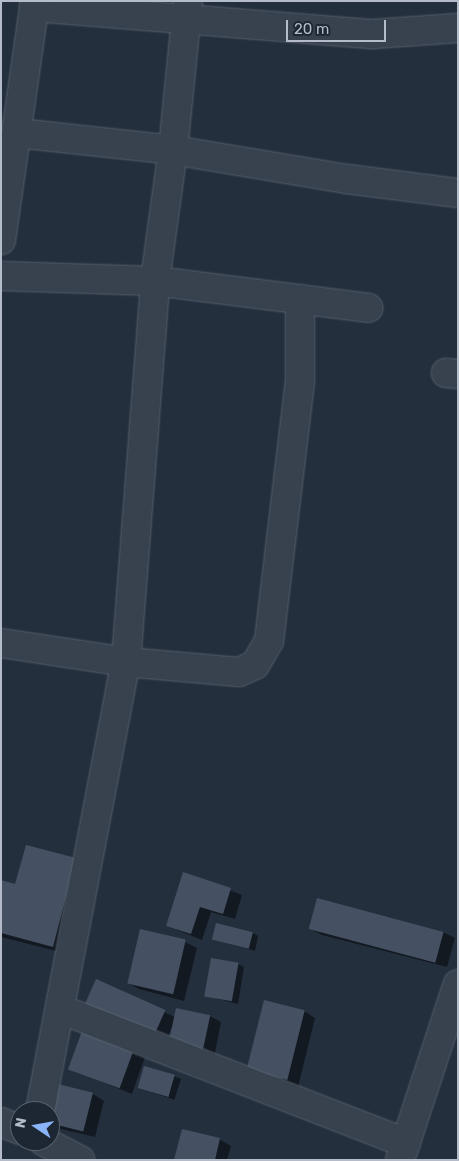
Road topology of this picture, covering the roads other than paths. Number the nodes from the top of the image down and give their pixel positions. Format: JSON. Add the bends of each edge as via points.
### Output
{"nodes":[{"id":1,"x":35,"y":4,"type":"edge"},
{"id":2,"x":187,"y":9,"type":"edge"},
{"id":3,"x":458,"y":28,"type":"edge"},
{"id":4,"x":16,"y":133,"type":"junction"},
{"id":5,"x":173,"y":150,"type":"junction"},
{"id":6,"x":458,"y":193,"type":"edge"},
{"id":7,"x":1,"y":240,"type":"edge"},
{"id":8,"x":1,"y":276,"type":"edge"},
{"id":9,"x":155,"y":281,"type":"junction"},
{"id":10,"x":300,"y":299,"type":"junction"},
{"id":11,"x":368,"y":308,"type":"dead end"},
{"id":12,"x":1,"y":643,"type":"edge"},
{"id":13,"x":126,"y":662,"type":"junction"},
{"id":14,"x":458,"y":984,"type":"edge"},
{"id":15,"x":60,"y":1009,"type":"junction"},
{"id":16,"x":42,"y":1101,"type":"edge"},
{"id":17,"x":60,"y":1150,"type":"edge"},
{"id":18,"x":403,"y":1151,"type":"edge"},
{"id":19,"x":80,"y":1160,"type":"edge"}],
"edges":[{"from":1,"to":2,"type":"street"},
{"from":1,"to":4,"type":"street"},
{"from":2,"to":3,"type":"street","via":[[373,34]]},
{"from":2,"to":5,"type":"street"},
{"from":4,"to":5,"type":"street"},
{"from":4,"to":7,"type":"street"},
{"from":5,"to":6,"type":"street","via":[[347,179]]},
{"from":5,"to":9,"type":"street"},
{"from":8,"to":9,"type":"street"},
{"from":9,"to":10,"type":"street"},
{"from":9,"to":13,"type":"street"},
{"from":10,"to":11,"type":"street"},
{"from":10,"to":13,"type":"street","via":[[300,382],[269,641],[255,665],[239,672]]},
{"from":12,"to":13,"type":"street"},
{"from":13,"to":15,"type":"street"},
{"from":14,"to":18,"type":"street"},
{"from":15,"to":16,"type":"street"},
{"from":15,"to":18,"type":"street"},
{"from":17,"to":19,"type":"street"}]}
